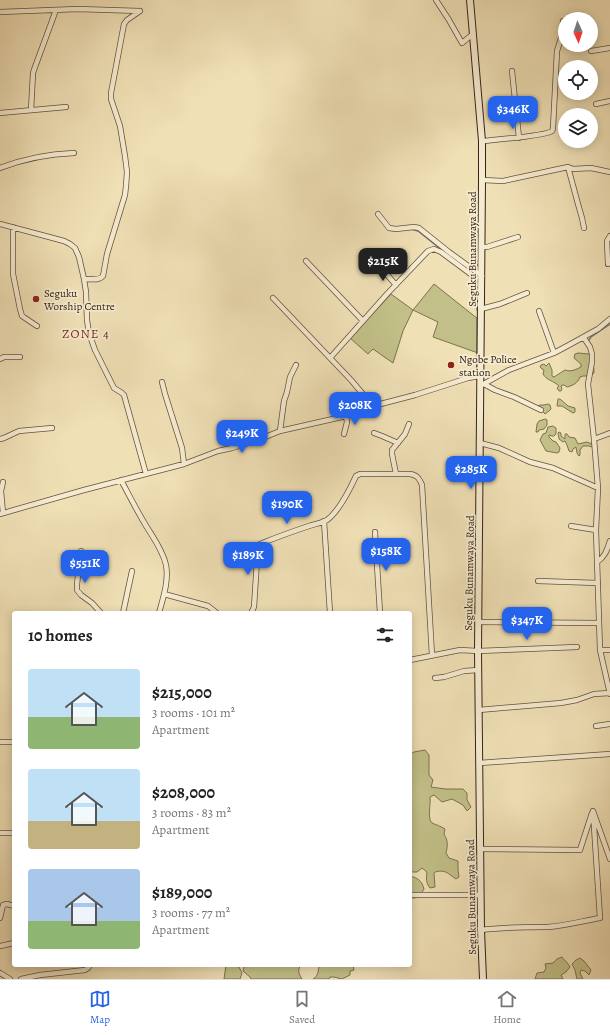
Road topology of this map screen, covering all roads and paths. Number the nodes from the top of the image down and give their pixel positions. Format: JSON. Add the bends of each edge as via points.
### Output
{"nodes":[{"id":1,"x":436,"y":0,"type":"edge"},
{"id":2,"x":470,"y":0,"type":"edge"},
{"id":3,"x":56,"y":10,"type":"junction"},
{"id":4,"x":0,"y":12,"type":"edge"},
{"id":5,"x":472,"y":34,"type":"junction"},
{"id":6,"x":558,"y":48,"type":"edge"},
{"id":7,"x":610,"y":48,"type":"edge"},
{"id":8,"x":598,"y":49,"type":"edge"},
{"id":9,"x":512,"y":70,"type":"dead end"},
{"id":10,"x":610,"y":101,"type":"edge"},
{"id":11,"x":596,"y":104,"type":"dead end"},
{"id":12,"x":66,"y":107,"type":"dead end"},
{"id":13,"x":31,"y":110,"type":"junction"},
{"id":14,"x":0,"y":113,"type":"edge"},
{"id":15,"x":519,"y":138,"type":"junction"},
{"id":16,"x":482,"y":141,"type":"junction"},
{"id":17,"x":74,"y":153,"type":"dead end"},
{"id":18,"x":0,"y":168,"type":"edge"},
{"id":19,"x":568,"y":168,"type":"junction"},
{"id":20,"x":610,"y":172,"type":"edge"},
{"id":21,"x":482,"y":180,"type":"junction"},
{"id":22,"x":378,"y":214,"type":"dead end"},
{"id":23,"x":0,"y":224,"type":"edge"},
{"id":24,"x":13,"y":227,"type":"junction"},
{"id":25,"x":584,"y":228,"type":"dead end"},
{"id":26,"x":610,"y":236,"type":"edge"},
{"id":27,"x":518,"y":237,"type":"dead end"},
{"id":28,"x":482,"y":247,"type":"junction"},
{"id":29,"x":306,"y":261,"type":"dead end"},
{"id":30,"x":608,"y":264,"type":"dead end"},
{"id":31,"x":382,"y":269,"type":"dead end"},
{"id":32,"x":479,"y":277,"type":"junction"},
{"id":33,"x":84,"y":279,"type":"junction"},
{"id":34,"x":396,"y":284,"type":"junction"},
{"id":35,"x":527,"y":293,"type":"dead end"},
{"id":36,"x":273,"y":298,"type":"dead end"},
{"id":37,"x":481,"y":309,"type":"junction"},
{"id":38,"x":538,"y":311,"type":"dead end"},
{"id":39,"x":610,"y":319,"type":"edge"},
{"id":40,"x":363,"y":321,"type":"junction"},
{"id":41,"x":37,"y":326,"type":"dead end"},
{"id":42,"x":584,"y":338,"type":"junction"},
{"id":43,"x":554,"y":353,"type":"junction"},
{"id":44,"x":20,"y":357,"type":"dead end"},
{"id":45,"x":330,"y":358,"type":"junction"},
{"id":46,"x":0,"y":359,"type":"edge"},
{"id":47,"x":296,"y":365,"type":"dead end"},
{"id":48,"x":480,"y":376,"type":"junction"},
{"id":49,"x":162,"y":382,"type":"dead end"},
{"id":50,"x":482,"y":385,"type":"junction"},
{"id":51,"x":373,"y":406,"type":"junction"},
{"id":52,"x":541,"y":410,"type":"dead end"},
{"id":53,"x":346,"y":416,"type":"junction"},
{"id":54,"x":409,"y":424,"type":"dead end"},
{"id":55,"x":52,"y":428,"type":"dead end"},
{"id":56,"x":280,"y":431,"type":"junction"},
{"id":57,"x":374,"y":433,"type":"dead end"},
{"id":58,"x":610,"y":433,"type":"edge"},
{"id":59,"x":344,"y":434,"type":"dead end"},
{"id":60,"x":0,"y":439,"type":"edge"},
{"id":61,"x":594,"y":439,"type":"junction"},
{"id":62,"x":398,"y":443,"type":"junction"},
{"id":63,"x":480,"y":443,"type":"junction"},
{"id":64,"x":184,"y":464,"type":"junction"},
{"id":65,"x":146,"y":474,"type":"junction"},
{"id":66,"x":396,"y":474,"type":"junction"},
{"id":67,"x":121,"y":480,"type":"junction"},
{"id":68,"x":3,"y":482,"type":"dead end"},
{"id":69,"x":598,"y":488,"type":"junction"},
{"id":70,"x":1,"y":514,"type":"edge"},
{"id":71,"x":324,"y":521,"type":"junction"},
{"id":72,"x":571,"y":526,"type":"dead end"},
{"id":73,"x":596,"y":530,"type":"junction"},
{"id":74,"x":375,"y":532,"type":"dead end"},
{"id":75,"x":610,"y":541,"type":"edge"},
{"id":76,"x":81,"y":551,"type":"dead end"},
{"id":77,"x":597,"y":562,"type":"junction"},
{"id":78,"x":132,"y":571,"type":"dead end"},
{"id":79,"x":538,"y":581,"type":"dead end"},
{"id":80,"x":598,"y":583,"type":"junction"},
{"id":81,"x":164,"y":594,"type":"junction"},
{"id":82,"x":99,"y":611,"type":"edge"},
{"id":83,"x":123,"y":611,"type":"edge"},
{"id":84,"x":160,"y":611,"type":"edge"},
{"id":85,"x":214,"y":611,"type":"edge"},
{"id":86,"x":252,"y":611,"type":"edge"},
{"id":87,"x":330,"y":611,"type":"edge"},
{"id":88,"x":380,"y":611,"type":"edge"},
{"id":89,"x":478,"y":622,"type":"junction"},
{"id":90,"x":599,"y":623,"type":"junction"},
{"id":91,"x":577,"y":647,"type":"dead end"},
{"id":92,"x":600,"y":650,"type":"junction"},
{"id":93,"x":610,"y":650,"type":"edge"},
{"id":94,"x":478,"y":651,"type":"junction"},
{"id":95,"x":432,"y":655,"type":"junction"},
{"id":96,"x":412,"y":660,"type":"edge"},
{"id":97,"x":478,"y":670,"type":"junction"},
{"id":98,"x":435,"y":678,"type":"dead end"},
{"id":99,"x":610,"y":693,"type":"edge"},
{"id":100,"x":479,"y":710,"type":"junction"},
{"id":101,"x":610,"y":724,"type":"edge"},
{"id":102,"x":596,"y":726,"type":"dead end"},
{"id":103,"x":0,"y":742,"type":"edge"},
{"id":104,"x":12,"y":742,"type":"edge"},
{"id":105,"x":610,"y":754,"type":"edge"},
{"id":106,"x":479,"y":763,"type":"junction"},
{"id":107,"x":593,"y":811,"type":"junction"},
{"id":108,"x":0,"y":833,"type":"edge"},
{"id":109,"x":12,"y":833,"type":"edge"},
{"id":110,"x":480,"y":849,"type":"junction"},
{"id":111,"x":610,"y":859,"type":"edge"},
{"id":112,"x":412,"y":895,"type":"edge"},
{"id":113,"x":481,"y":895,"type":"junction"},
{"id":114,"x":12,"y":905,"type":"edge"},
{"id":115,"x":0,"y":918,"type":"edge"},
{"id":116,"x":481,"y":930,"type":"junction"},
{"id":117,"x":12,"y":943,"type":"edge"},
{"id":118,"x":0,"y":946,"type":"edge"},
{"id":119,"x":89,"y":967,"type":"edge"},
{"id":120,"x":0,"y":973,"type":"edge"},
{"id":121,"x":10,"y":979,"type":"edge"},
{"id":122,"x":21,"y":979,"type":"edge"},
{"id":123,"x":483,"y":979,"type":"edge"}],
"edges":[{"from":1,"to":5,"type":"street","via":[[462,43]]},
{"from":2,"to":5,"type":"main road","name":"Seguku Bunamwaya Road"},
{"from":3,"to":4,"type":"street"},
{"from":3,"to":13,"type":"street","via":[[35,66]]},
{"from":3,"to":33,"type":"street","via":[[140,11],[124,24],[111,93],[125,156],[125,195],[107,254],[104,276],[98,280]]},
{"from":5,"to":16,"type":"main road","name":"Seguku Bunamwaya Road"},
{"from":6,"to":15,"type":"street","via":[[552,131]]},
{"from":7,"to":8,"type":"street"},
{"from":9,"to":15,"type":"street"},
{"from":10,"to":11,"type":"street"},
{"from":12,"to":13,"type":"street"},
{"from":13,"to":14,"type":"street"},
{"from":15,"to":16,"type":"street"},
{"from":16,"to":21,"type":"main road","name":"Seguku Bunamwaya Road"},
{"from":17,"to":18,"type":"street","via":[[50,155]]},
{"from":19,"to":20,"type":"street","via":[[591,168]]},
{"from":19,"to":21,"type":"street","via":[[504,181]]},
{"from":19,"to":25,"type":"street"},
{"from":21,"to":28,"type":"main road","name":"Seguku Bunamwaya Road"},
{"from":22,"to":32,"type":"street","via":[[389,228],[419,228]]},
{"from":23,"to":24,"type":"street"},
{"from":24,"to":33,"type":"street","via":[[70,244],[79,257]]},
{"from":24,"to":41,"type":"street","via":[[13,274],[20,309],[22,316]]},
{"from":26,"to":30,"type":"street","via":[[607,241]]},
{"from":27,"to":28,"type":"street"},
{"from":28,"to":32,"type":"main road","name":"Seguku Bunamwaya Road"},
{"from":29,"to":40,"type":"street"},
{"from":31,"to":34,"type":"street"},
{"from":32,"to":34,"type":"street","via":[[434,249],[428,251]]},
{"from":32,"to":37,"type":"main road","name":"Seguku Bunamwaya Road"},
{"from":33,"to":65,"type":"street","via":[[89,333],[96,354],[114,388],[124,395]]},
{"from":34,"to":40,"type":"street"},
{"from":35,"to":37,"type":"street"},
{"from":36,"to":45,"type":"street"},
{"from":37,"to":48,"type":"main road","name":"Seguku Bunamwaya Road"},
{"from":38,"to":43,"type":"street"},
{"from":39,"to":42,"type":"street"},
{"from":40,"to":45,"type":"street"},
{"from":42,"to":43,"type":"street"},
{"from":42,"to":61,"type":"street","via":[[592,354],[588,384]]},
{"from":43,"to":50,"type":"street","via":[[509,370]]},
{"from":44,"to":46,"type":"street"},
{"from":45,"to":51,"type":"street"},
{"from":47,"to":56,"type":"street","via":[[284,401]]},
{"from":48,"to":50,"type":"main road","name":"Seguku Bunamwaya Road"},
{"from":48,"to":51,"type":"street"},
{"from":49,"to":64,"type":"street","via":[[182,448]]},
{"from":50,"to":52,"type":"street"},
{"from":50,"to":63,"type":"main road","name":"Seguku Bunamwaya Road"},
{"from":51,"to":53,"type":"street"},
{"from":53,"to":56,"type":"street"},
{"from":53,"to":59,"type":"street"},
{"from":54,"to":62,"type":"street"},
{"from":55,"to":60,"type":"street","via":[[19,431]]},
{"from":56,"to":64,"type":"street"},
{"from":57,"to":62,"type":"street"},
{"from":58,"to":61,"type":"street"},
{"from":61,"to":69,"type":"street"},
{"from":62,"to":66,"type":"street","via":[[392,450]]},
{"from":63,"to":69,"type":"street","via":[[553,468]]},
{"from":63,"to":89,"type":"main road","name":"Seguku Bunamwaya Road"},
{"from":64,"to":65,"type":"street"},
{"from":65,"to":67,"type":"street"},
{"from":66,"to":71,"type":"street","via":[[364,473],[356,476],[333,514]]},
{"from":66,"to":95,"type":"street","via":[[415,475],[422,484]]},
{"from":67,"to":70,"type":"street"},
{"from":67,"to":81,"type":"street","via":[[163,556],[166,564]]},
{"from":68,"to":70,"type":"street"},
{"from":69,"to":73,"type":"street"},
{"from":71,"to":86,"type":"street","via":[[258,545]]},
{"from":71,"to":87,"type":"street"},
{"from":72,"to":73,"type":"street"},
{"from":73,"to":77,"type":"street"},
{"from":74,"to":88,"type":"street"},
{"from":75,"to":77,"type":"street","via":[[606,553]]},
{"from":76,"to":82,"type":"street","via":[[77,590]]},
{"from":77,"to":80,"type":"street"},
{"from":78,"to":83,"type":"street"},
{"from":79,"to":80,"type":"street"},
{"from":80,"to":90,"type":"street"},
{"from":81,"to":84,"type":"street"},
{"from":81,"to":85,"type":"street","via":[[208,606]]},
{"from":89,"to":90,"type":"street"},
{"from":89,"to":94,"type":"main road","name":"Seguku Bunamwaya Road"},
{"from":90,"to":92,"type":"street"},
{"from":91,"to":94,"type":"street"},
{"from":92,"to":93,"type":"street"},
{"from":92,"to":99,"type":"street"},
{"from":94,"to":95,"type":"street","via":[[460,650]]},
{"from":94,"to":97,"type":"main road","name":"Seguku Bunamwaya Road"},
{"from":95,"to":96,"type":"street"},
{"from":97,"to":98,"type":"street"},
{"from":97,"to":100,"type":"main road","name":"Seguku Bunamwaya Road"},
{"from":99,"to":100,"type":"street","via":[[594,694],[561,703]]},
{"from":100,"to":106,"type":"main road","name":"Seguku Bunamwaya Road"},
{"from":101,"to":102,"type":"street"},
{"from":103,"to":104,"type":"street"},
{"from":105,"to":106,"type":"street"},
{"from":106,"to":110,"type":"main road","name":"Seguku Bunamwaya Road"},
{"from":107,"to":110,"type":"street","via":[[580,850]]},
{"from":107,"to":111,"type":"street"},
{"from":107,"to":116,"type":"street","via":[[600,918],[554,926]]},
{"from":108,"to":109,"type":"street"},
{"from":110,"to":113,"type":"main road","name":"Seguku Bunamwaya Road"},
{"from":112,"to":113,"type":"street"},
{"from":113,"to":116,"type":"main road","name":"Seguku Bunamwaya Road"},
{"from":114,"to":115,"type":"street","via":[[2,906]]},
{"from":116,"to":123,"type":"main road","name":"Seguku Bunamwaya Road"},
{"from":117,"to":118,"type":"street"},
{"from":119,"to":122,"type":"street","via":[[85,970]]},
{"from":120,"to":121,"type":"street"}]}
